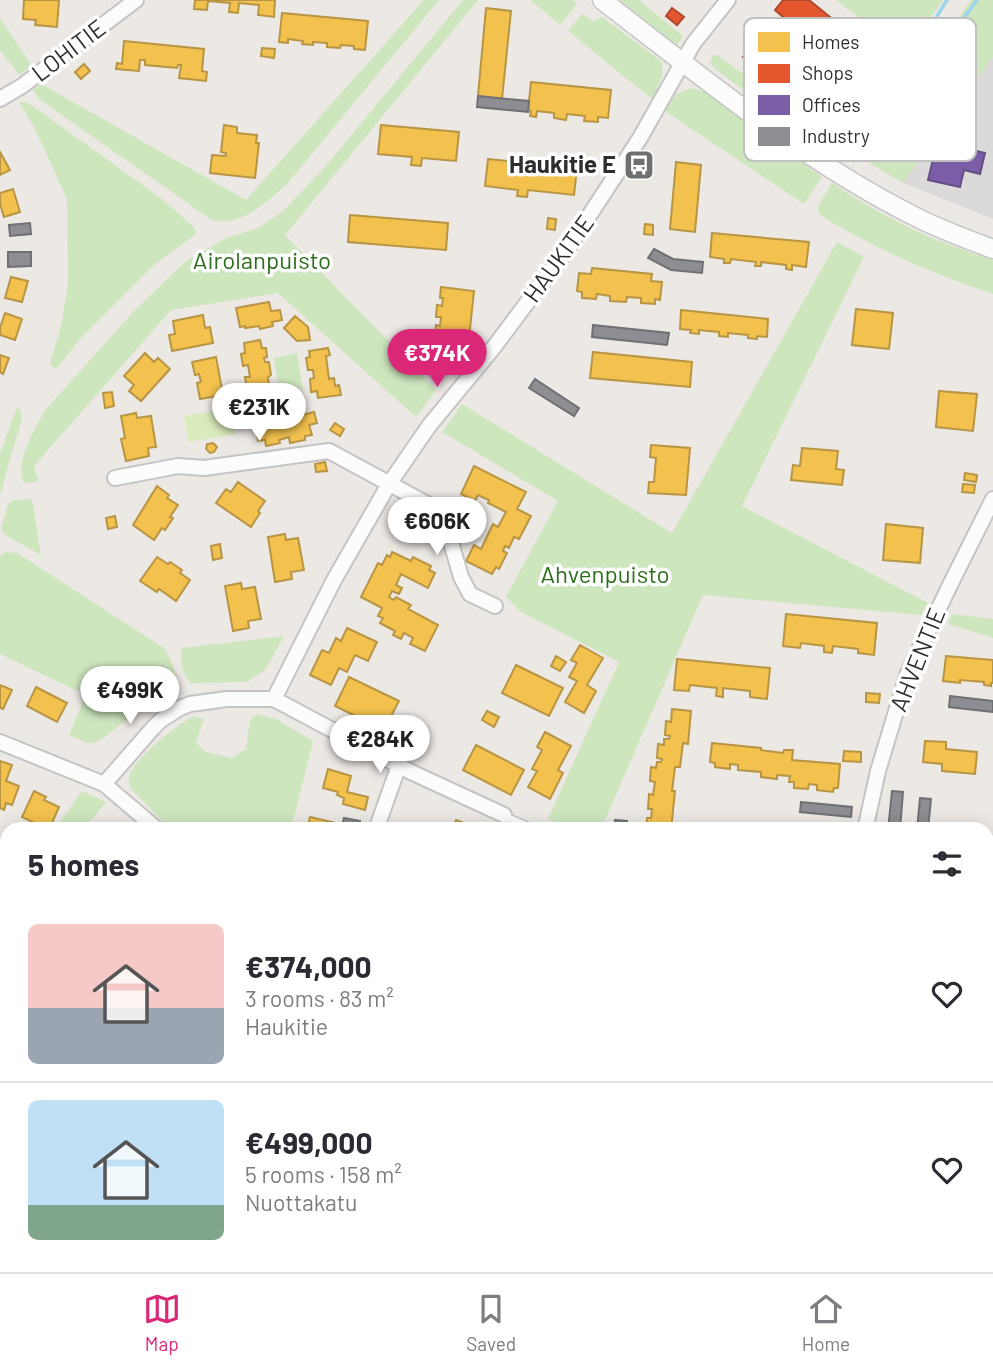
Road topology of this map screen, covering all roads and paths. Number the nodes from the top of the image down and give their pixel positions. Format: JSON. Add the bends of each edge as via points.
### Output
{"nodes":[{"id":1,"x":136,"y":0,"type":"edge"},
{"id":2,"x":603,"y":0,"type":"edge"},
{"id":3,"x":728,"y":0,"type":"edge"},
{"id":4,"x":684,"y":63,"type":"junction"},
{"id":5,"x":0,"y":99,"type":"edge"},
{"id":6,"x":744,"y":108,"type":"edge"},
{"id":7,"x":819,"y":161,"type":"edge"},
{"id":8,"x":993,"y":249,"type":"edge"},
{"id":9,"x":116,"y":478,"type":"dead end"},
{"id":10,"x":389,"y":484,"type":"junction"},
{"id":11,"x":993,"y":499,"type":"edge"},
{"id":12,"x":495,"y":606,"type":"dead end"},
{"id":13,"x":274,"y":699,"type":"junction"},
{"id":14,"x":0,"y":742,"type":"edge"},
{"id":15,"x":399,"y":765,"type":"junction"},
{"id":16,"x":104,"y":784,"type":"junction"},
{"id":17,"x":504,"y":815,"type":"joint"},
{"id":18,"x":149,"y":822,"type":"edge"},
{"id":19,"x":379,"y":822,"type":"edge"},
{"id":20,"x":519,"y":822,"type":"edge"},
{"id":21,"x":867,"y":822,"type":"edge"}],
"edges":[{"from":1,"to":5,"type":"street","name":"LOHITIE"},
{"from":2,"to":4,"type":"street"},
{"from":3,"to":4,"type":"street","name":"HAUKITIE","via":[[693,44]]},
{"from":4,"to":6,"type":"street"},
{"from":4,"to":10,"type":"street","name":"HAUKITIE","via":[[568,248]]},
{"from":7,"to":8,"type":"street","via":[[916,218]]},
{"from":9,"to":10,"type":"street","via":[[178,466],[204,468],[329,451]]},
{"from":10,"to":12,"type":"street","via":[[438,510],[470,594]]},
{"from":10,"to":13,"type":"street","name":"HAUKITIE"},
{"from":11,"to":21,"type":"street","name":"AHVENTIE","via":[[907,675]]},
{"from":13,"to":15,"type":"street"},
{"from":13,"to":16,"type":"street","via":[[227,699],[180,708],[161,720]]},
{"from":14,"to":16,"type":"street"},
{"from":15,"to":17,"type":"street"},
{"from":15,"to":19,"type":"street"},
{"from":16,"to":18,"type":"street"},
{"from":17,"to":20,"type":"lane"}]}
